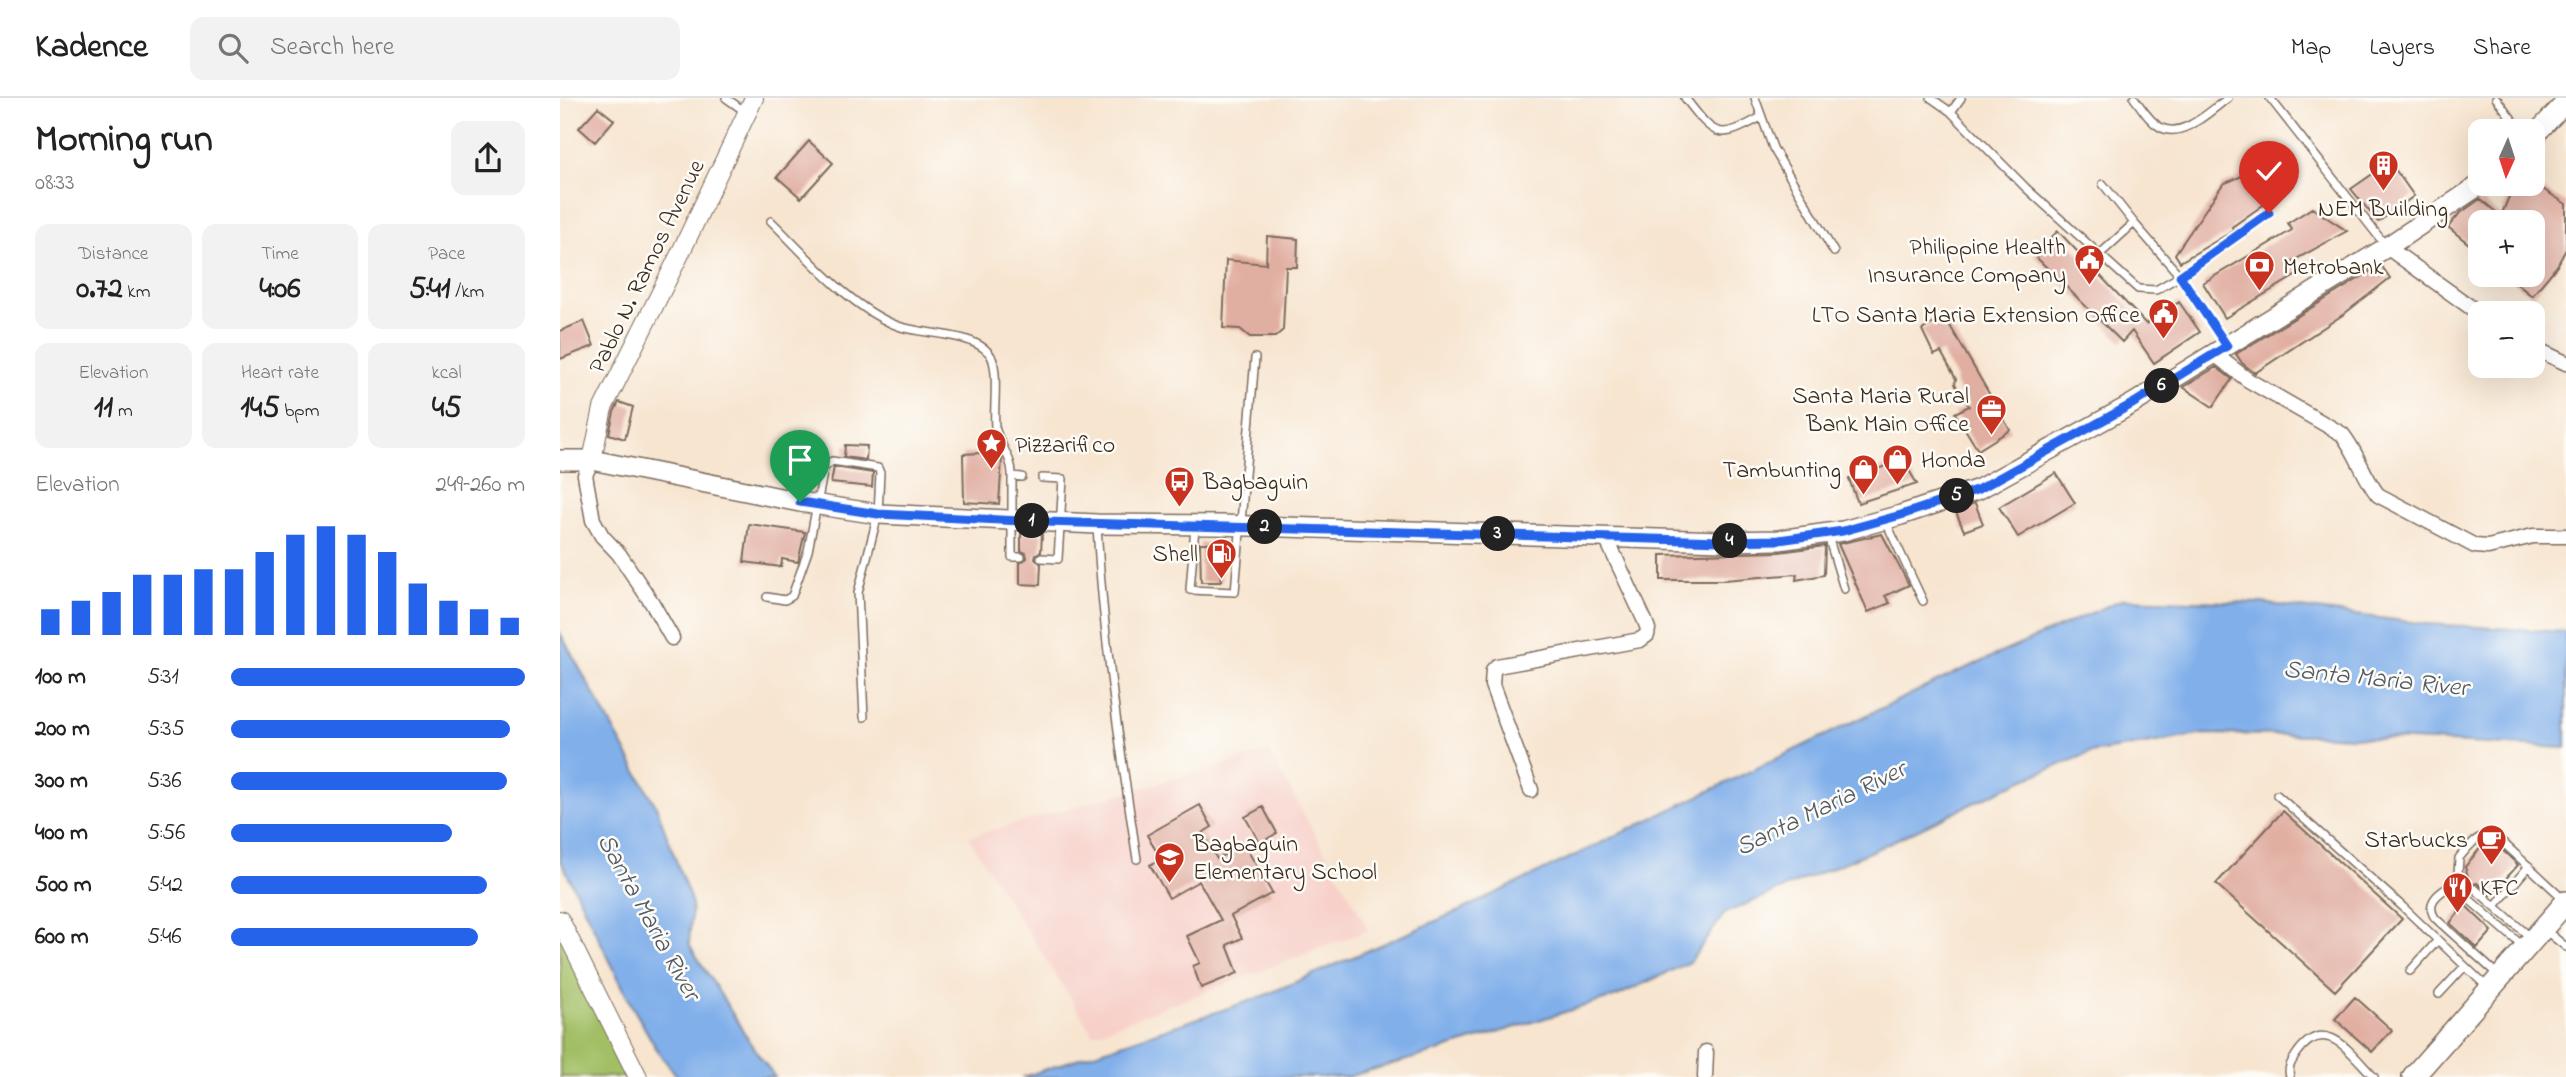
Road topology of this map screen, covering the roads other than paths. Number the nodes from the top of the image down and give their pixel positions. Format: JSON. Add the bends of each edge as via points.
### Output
{"nodes":[{"id":1,"x":726,"y":98,"type":"edge"},
{"id":2,"x":1685,"y":98,"type":"edge"},
{"id":3,"x":1755,"y":98,"type":"edge"},
{"id":4,"x":1931,"y":98,"type":"edge"},
{"id":5,"x":1961,"y":98,"type":"edge"},
{"id":6,"x":2134,"y":98,"type":"edge"},
{"id":7,"x":2228,"y":98,"type":"edge"},
{"id":8,"x":2270,"y":98,"type":"edge"},
{"id":9,"x":2496,"y":98,"type":"edge"},
{"id":10,"x":2566,"y":102,"type":"edge"},
{"id":11,"x":751,"y":106,"type":"edge"},
{"id":12,"x":1951,"y":112,"type":"junction"},
{"id":13,"x":1761,"y":117,"type":"junction"},
{"id":14,"x":2512,"y":119,"type":"edge"},
{"id":15,"x":2545,"y":124,"type":"edge"},
{"id":16,"x":2103,"y":184,"type":"dead end"},
{"id":17,"x":2468,"y":193,"type":"edge"},
{"id":18,"x":2269,"y":213,"type":"dead end"},
{"id":19,"x":771,"y":221,"type":"dead end"},
{"id":20,"x":2134,"y":223,"type":"junction"},
{"id":21,"x":2387,"y":247,"type":"junction"},
{"id":22,"x":1834,"y":252,"type":"dead end"},
{"id":23,"x":2099,"y":255,"type":"junction"},
{"id":24,"x":2180,"y":276,"type":"junction"},
{"id":25,"x":2468,"y":305,"type":"edge"},
{"id":26,"x":2220,"y":350,"type":"junction"},
{"id":27,"x":2545,"y":353,"type":"edge"},
{"id":28,"x":1255,"y":358,"type":"dead end"},
{"id":29,"x":2566,"y":363,"type":"edge"},
{"id":30,"x":560,"y":460,"type":"edge"},
{"id":31,"x":592,"y":460,"type":"junction"},
{"id":32,"x":1012,"y":476,"type":"junction"},
{"id":33,"x":1022,"y":477,"type":"dead end"},
{"id":34,"x":1042,"y":478,"type":"dead end"},
{"id":35,"x":818,"y":505,"type":"junction"},
{"id":36,"x":878,"y":514,"type":"junction"},
{"id":37,"x":1012,"y":520,"type":"junction"},
{"id":38,"x":1885,"y":520,"type":"junction"},
{"id":39,"x":1060,"y":522,"type":"junction"},
{"id":40,"x":1097,"y":524,"type":"junction"},
{"id":41,"x":1195,"y":525,"type":"junction"},
{"id":42,"x":1239,"y":526,"type":"junction"},
{"id":43,"x":1828,"y":533,"type":"junction"},
{"id":44,"x":2566,"y":537,"type":"edge"},
{"id":45,"x":1606,"y":538,"type":"junction"},
{"id":46,"x":1021,"y":557,"type":"dead end"},
{"id":47,"x":1041,"y":558,"type":"dead end"},
{"id":48,"x":1844,"y":589,"type":"dead end"},
{"id":49,"x":767,"y":597,"type":"dead end"},
{"id":50,"x":1923,"y":601,"type":"dead end"},
{"id":51,"x":672,"y":638,"type":"dead end"},
{"id":52,"x":864,"y":718,"type":"dead end"},
{"id":53,"x":1531,"y":790,"type":"dead end"},
{"id":54,"x":2277,"y":795,"type":"dead end"},
{"id":55,"x":1137,"y":859,"type":"dead end"},
{"id":56,"x":2529,"y":866,"type":"junction"},
{"id":57,"x":2463,"y":879,"type":"dead end"},
{"id":58,"x":2475,"y":889,"type":"dead end"},
{"id":59,"x":2566,"y":901,"type":"edge"},
{"id":60,"x":2495,"y":906,"type":"junction"},
{"id":61,"x":560,"y":920,"type":"edge"},
{"id":62,"x":2534,"y":939,"type":"junction"},
{"id":63,"x":2438,"y":940,"type":"junction"},
{"id":64,"x":2566,"y":947,"type":"edge"},
{"id":65,"x":2465,"y":966,"type":"junction"},
{"id":66,"x":2410,"y":971,"type":"dead end"},
{"id":67,"x":2495,"y":983,"type":"junction"},
{"id":68,"x":2439,"y":994,"type":"dead end"},
{"id":69,"x":1706,"y":1052,"type":"dead end"},
{"id":70,"x":639,"y":1077,"type":"edge"},
{"id":71,"x":1705,"y":1077,"type":"edge"},
{"id":72,"x":2290,"y":1077,"type":"edge"},
{"id":73,"x":2374,"y":1077,"type":"edge"},
{"id":74,"x":2413,"y":1077,"type":"edge"}],
"edges":[{"from":1,"to":11,"type":"lane"},
{"from":2,"to":13,"type":"lane","via":[[1719,133],[1727,134]]},
{"from":3,"to":13,"type":"lane"},
{"from":4,"to":12,"type":"lane"},
{"from":5,"to":12,"type":"lane"},
{"from":6,"to":7,"type":"lane","via":[[2152,120],[2170,131],[2184,128]]},
{"from":8,"to":21,"type":"lane"},
{"from":9,"to":14,"type":"lane"},
{"from":10,"to":15,"type":"main road"},
{"from":11,"to":31,"type":"street","name":"Pablo N. Ramos Avenue","via":[[603,408]]},
{"from":12,"to":23,"type":"lane"},
{"from":13,"to":22,"type":"lane","via":[[1787,174]]},
{"from":16,"to":20,"type":"lane"},
{"from":17,"to":21,"type":"main road"},
{"from":18,"to":24,"type":"lane"},
{"from":19,"to":32,"type":"lane","via":[[876,315],[900,326],[963,340],[992,355],[995,428]]},
{"from":20,"to":23,"type":"lane"},
{"from":20,"to":24,"type":"lane"},
{"from":21,"to":25,"type":"street"},
{"from":21,"to":26,"type":"main road"},
{"from":23,"to":24,"type":"lane","via":[[2138,289],[2155,290]]},
{"from":24,"to":26,"type":"lane"},
{"from":26,"to":38,"type":"main road","via":[[1979,489]]},
{"from":26,"to":44,"type":"street","via":[[2248,380],[2342,435],[2378,495],[2475,546],[2533,536]]},
{"from":27,"to":29,"type":"street"},
{"from":28,"to":42,"type":"lane"},
{"from":30,"to":31,"type":"main road"},
{"from":31,"to":35,"type":"main road"},
{"from":31,"to":51,"type":"street","via":[[585,475],[593,520]]},
{"from":32,"to":33,"type":"lane"},
{"from":32,"to":37,"type":"lane"},
{"from":34,"to":39,"type":"lane","via":[[1063,479]]},
{"from":35,"to":36,"type":"main road"},
{"from":35,"to":36,"type":"lane","via":[[827,464],[874,466],[880,473]]},
{"from":35,"to":49,"type":"lane","via":[[792,596],[785,600]]},
{"from":36,"to":37,"type":"main road"},
{"from":36,"to":52,"type":"lane","via":[[858,593]]},
{"from":37,"to":39,"type":"main road"},
{"from":37,"to":46,"type":"lane","via":[[1012,557]]},
{"from":38,"to":43,"type":"main road"},
{"from":38,"to":50,"type":"lane"},
{"from":39,"to":40,"type":"main road"},
{"from":39,"to":47,"type":"lane","via":[[1058,559]]},
{"from":40,"to":41,"type":"main road"},
{"from":40,"to":55,"type":"lane","via":[[1104,627]]},
{"from":41,"to":42,"type":"main road"},
{"from":41,"to":42,"type":"lane","via":[[1190,590],[1236,592]]},
{"from":42,"to":45,"type":"main road"},
{"from":43,"to":45,"type":"main road","via":[[1779,540]]},
{"from":43,"to":48,"type":"lane"},
{"from":45,"to":53,"type":"street","via":[[1645,621],[1647,635],[1493,670],[1492,685]]},
{"from":54,"to":63,"type":"lane"},
{"from":56,"to":57,"type":"lane","via":[[2499,839],[2483,835],[2459,858],[2458,873]]},
{"from":56,"to":59,"type":"lane"},
{"from":56,"to":60,"type":"lane"},
{"from":58,"to":60,"type":"lane"},
{"from":59,"to":62,"type":"main road"},
{"from":60,"to":62,"type":"lane"},
{"from":61,"to":70,"type":"street"},
{"from":62,"to":64,"type":"lane"},
{"from":62,"to":67,"type":"main road"},
{"from":62,"to":67,"type":"lane","via":[[2454,889],[2445,889],[2432,901],[2435,918]]},
{"from":63,"to":65,"type":"lane"},
{"from":63,"to":66,"type":"lane"},
{"from":65,"to":67,"type":"lane"},
{"from":65,"to":68,"type":"lane"},
{"from":67,"to":74,"type":"main road"},
{"from":69,"to":71,"type":"street"},
{"from":72,"to":73,"type":"lane","via":[[2290,1063],[2303,1045],[2321,1035],[2332,1037]]}]}
